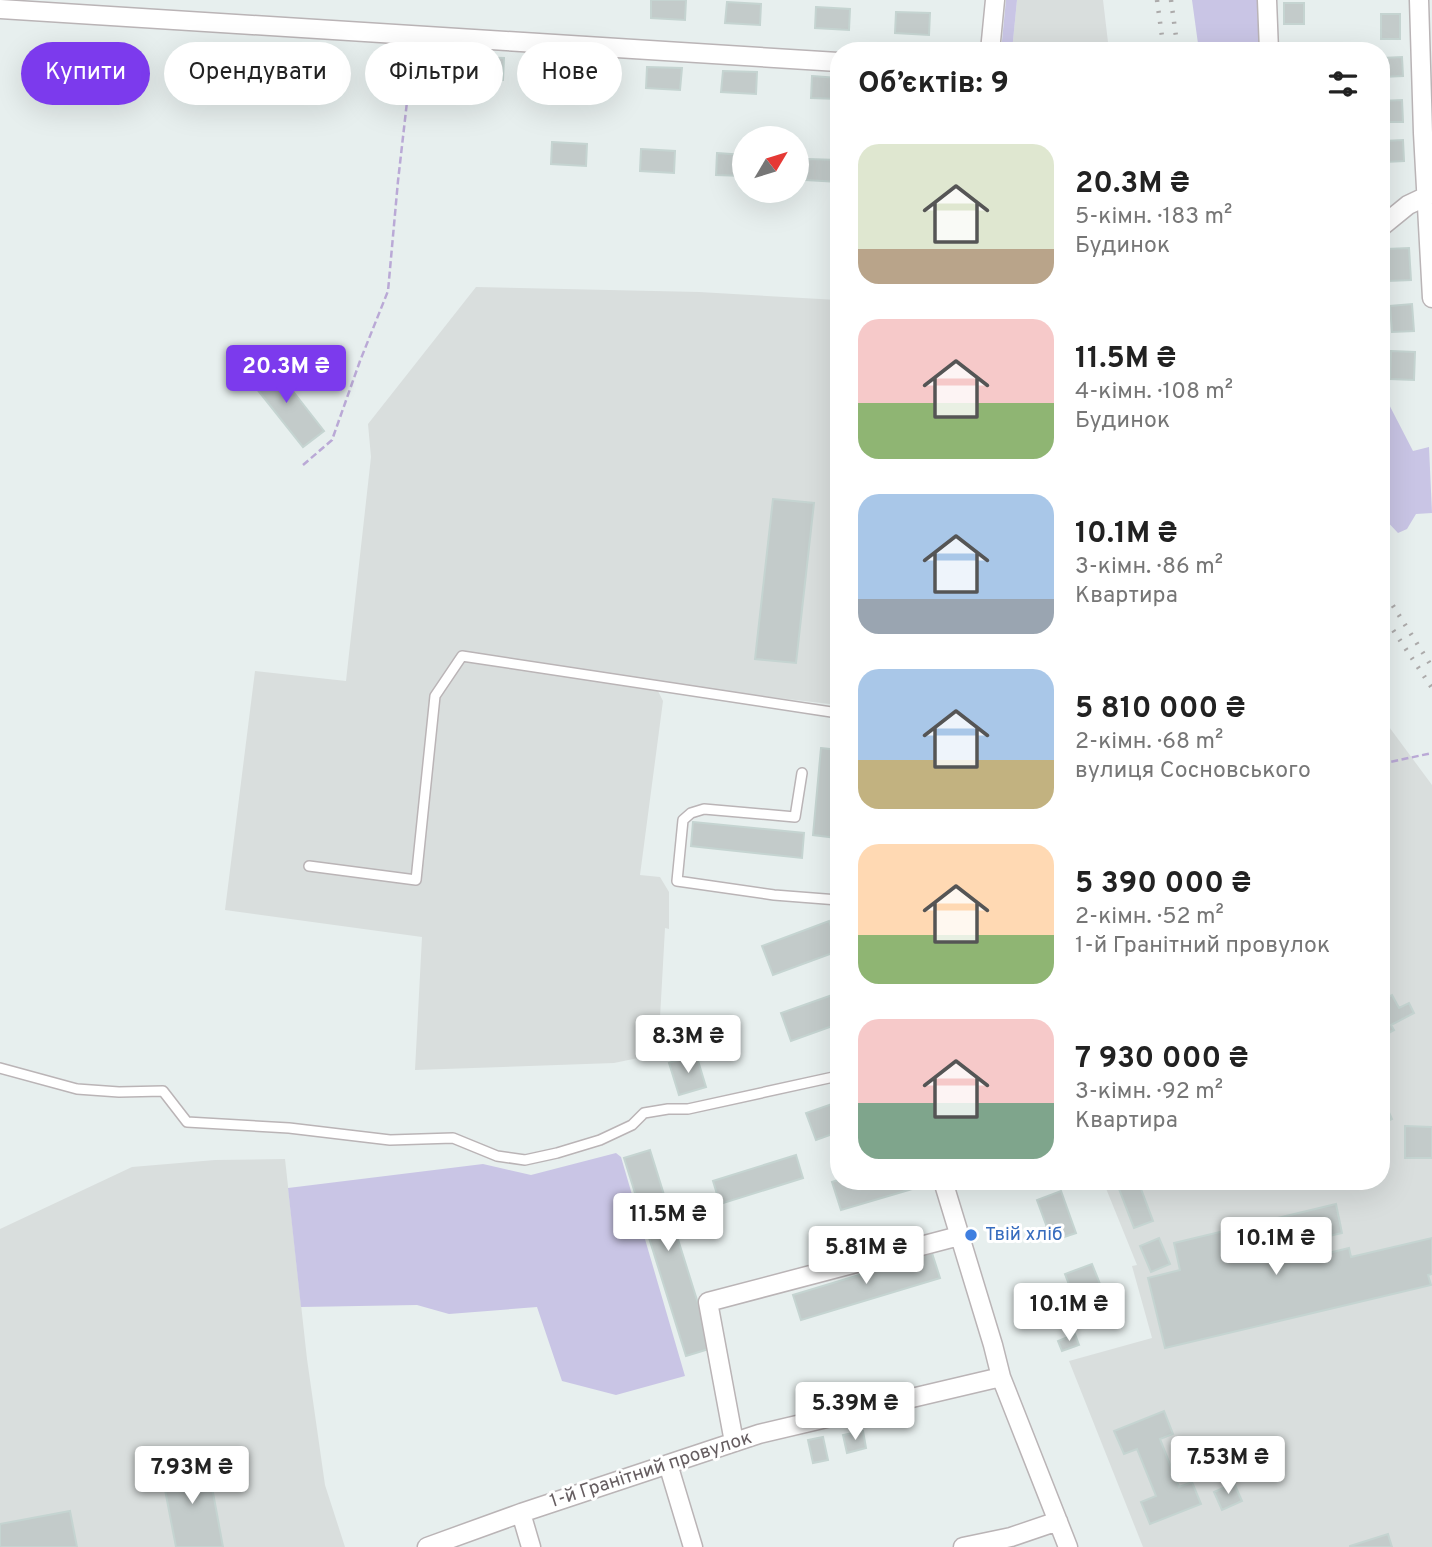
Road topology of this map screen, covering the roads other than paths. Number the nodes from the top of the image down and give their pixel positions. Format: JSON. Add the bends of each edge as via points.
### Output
{"nodes":[{"id":1,"x":995,"y":0,"type":"edge"},
{"id":2,"x":1267,"y":0,"type":"edge"},
{"id":3,"x":1419,"y":0,"type":"edge"},
{"id":4,"x":0,"y":9,"type":"edge"},
{"id":5,"x":991,"y":42,"type":"edge"},
{"id":6,"x":1269,"y":42,"type":"edge"},
{"id":7,"x":830,"y":61,"type":"edge"},
{"id":8,"x":1427,"y":196,"type":"junction"},
{"id":9,"x":1390,"y":221,"type":"edge"},
{"id":10,"x":1432,"y":298,"type":"edge"},
{"id":11,"x":830,"y":712,"type":"edge"},
{"id":12,"x":802,"y":773,"type":"dead end"},
{"id":13,"x":309,"y":866,"type":"dead end"},
{"id":14,"x":830,"y":899,"type":"edge"},
{"id":15,"x":0,"y":1068,"type":"edge"},
{"id":16,"x":830,"y":1078,"type":"edge"},
{"id":17,"x":946,"y":1190,"type":"edge"},
{"id":18,"x":959,"y":1236,"type":"junction"},
{"id":19,"x":1001,"y":1377,"type":"junction"},
{"id":20,"x":734,"y":1441,"type":"junction"},
{"id":21,"x":668,"y":1464,"type":"junction"},
{"id":22,"x":521,"y":1513,"type":"junction"},
{"id":23,"x":1058,"y":1521,"type":"junction"},
{"id":24,"x":427,"y":1547,"type":"edge"},
{"id":25,"x":531,"y":1547,"type":"edge"},
{"id":26,"x":693,"y":1547,"type":"edge"},
{"id":27,"x":963,"y":1547,"type":"edge"},
{"id":28,"x":1068,"y":1547,"type":"edge"}],
"edges":[{"from":1,"to":5,"type":"street"},
{"from":2,"to":6,"type":"street"},
{"from":3,"to":8,"type":"street"},
{"from":4,"to":7,"type":"street"},
{"from":8,"to":9,"type":"street"},
{"from":8,"to":10,"type":"street"},
{"from":11,"to":13,"type":"lane","via":[[461,656],[435,696],[416,880]]},
{"from":12,"to":14,"type":"lane","via":[[796,817],[704,809],[691,813],[683,820],[677,881]]},
{"from":15,"to":16,"type":"lane","via":[[77,1089],[163,1091],[187,1122],[390,1140],[453,1138],[496,1156],[525,1160],[600,1140],[644,1114],[688,1109]]},
{"from":17,"to":18,"type":"street"},
{"from":18,"to":19,"type":"street"},
{"from":18,"to":20,"type":"street","via":[[708,1302]]},
{"from":19,"to":20,"type":"street","name":"1-й Гранітний провулок"},
{"from":19,"to":23,"type":"street"},
{"from":20,"to":21,"type":"street","name":"1-й Гранітний провулок"},
{"from":21,"to":22,"type":"street","name":"1-й Гранітний провулок"},
{"from":21,"to":26,"type":"street"},
{"from":22,"to":24,"type":"street","name":"1-й Гранітний провулок"},
{"from":22,"to":25,"type":"street"},
{"from":23,"to":27,"type":"street"},
{"from":23,"to":28,"type":"street"}]}
